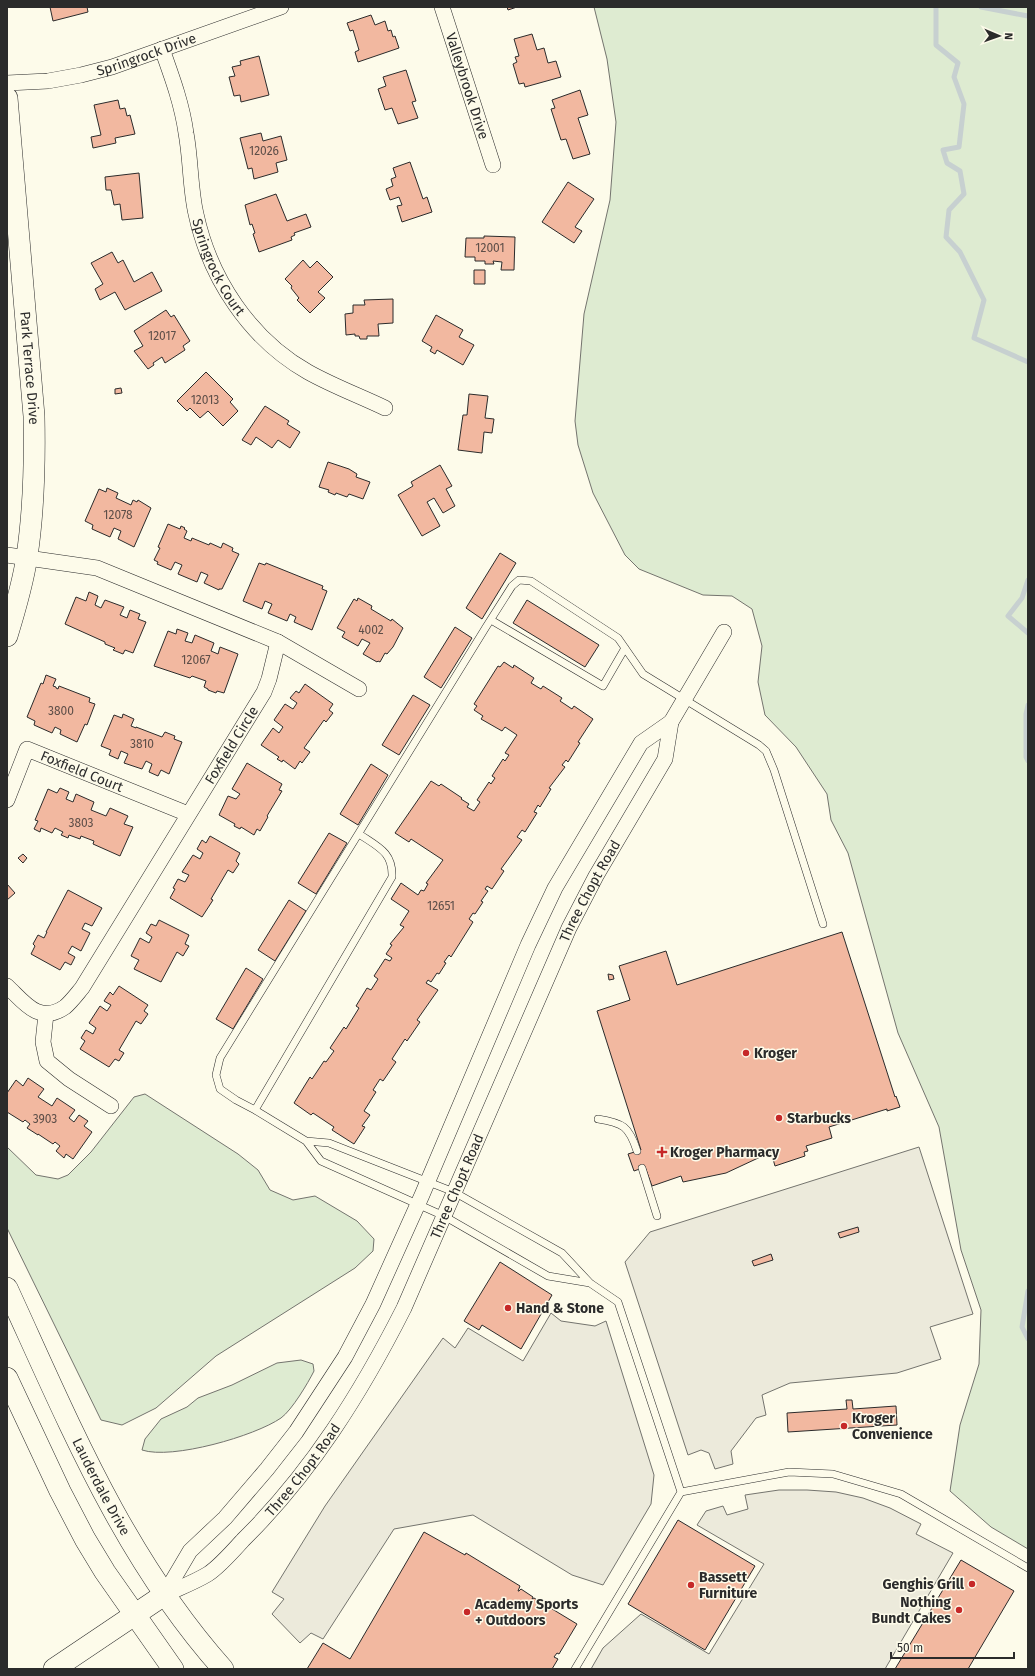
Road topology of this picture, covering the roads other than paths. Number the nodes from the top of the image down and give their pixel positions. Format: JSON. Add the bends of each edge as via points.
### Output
{"nodes":[{"id":1,"x":281,"y":7,"type":"edge"},
{"id":2,"x":442,"y":7,"type":"edge"},
{"id":3,"x":162,"y":49,"type":"junction"},
{"id":4,"x":7,"y":83,"type":"edge"},
{"id":5,"x":7,"y":98,"type":"edge"},
{"id":6,"x":493,"y":165,"type":"dead end"},
{"id":7,"x":385,"y":408,"type":"dead end"},
{"id":8,"x":7,"y":555,"type":"edge"},
{"id":9,"x":27,"y":558,"type":"junction"},
{"id":10,"x":491,"y":620,"type":"junction"},
{"id":11,"x":724,"y":632,"type":"dead end"},
{"id":12,"x":7,"y":636,"type":"edge"},
{"id":13,"x":278,"y":642,"type":"junction"},
{"id":14,"x":625,"y":648,"type":"junction"},
{"id":15,"x":358,"y":689,"type":"dead end"},
{"id":16,"x":685,"y":699,"type":"junction"},
{"id":17,"x":671,"y":722,"type":"junction"},
{"id":18,"x":7,"y":800,"type":"edge"},
{"id":19,"x":188,"y":814,"type":"junction"},
{"id":20,"x":360,"y":834,"type":"junction"},
{"id":21,"x":823,"y":924,"type":"dead end"},
{"id":22,"x":7,"y":986,"type":"edge"},
{"id":23,"x":46,"y":1014,"type":"junction"},
{"id":24,"x":111,"y":1106,"type":"dead end"},
{"id":25,"x":255,"y":1110,"type":"junction"},
{"id":26,"x":598,"y":1119,"type":"dead end"},
{"id":27,"x":306,"y":1141,"type":"junction"},
{"id":28,"x":637,"y":1151,"type":"dead end"},
{"id":29,"x":642,"y":1168,"type":"dead end"},
{"id":30,"x":427,"y":1181,"type":"junction"},
{"id":31,"x":454,"y":1192,"type":"junction"},
{"id":32,"x":417,"y":1205,"type":"junction"},
{"id":33,"x":444,"y":1216,"type":"junction"},
{"id":34,"x":657,"y":1216,"type":"dead end"},
{"id":35,"x":590,"y":1283,"type":"junction"},
{"id":36,"x":7,"y":1288,"type":"edge"},
{"id":37,"x":7,"y":1378,"type":"edge"},
{"id":38,"x":681,"y":1492,"type":"junction"},
{"id":39,"x":1028,"y":1568,"type":"edge"},
{"id":40,"x":164,"y":1595,"type":"junction"},
{"id":41,"x":135,"y":1615,"type":"junction"},
{"id":42,"x":54,"y":1669,"type":"edge"},
{"id":43,"x":174,"y":1669,"type":"edge"},
{"id":44,"x":224,"y":1669,"type":"edge"},
{"id":45,"x":575,"y":1669,"type":"edge"}],
"edges":[{"from":1,"to":3,"type":"street","name":"Springrock Drive"},
{"from":2,"to":6,"type":"street","name":"Valleybrook Drive"},
{"from":3,"to":4,"type":"street","name":"Springrock Drive","via":[[81,75],[48,81]]},
{"from":3,"to":7,"type":"street","name":"Springrock Court","via":[[178,96],[186,133],[195,213],[217,275],[226,291],[256,330],[280,353],[324,381]]},
{"from":5,"to":9,"type":"main road","name":"Park Terrace Drive","via":[[34,416],[34,497]]},
{"from":8,"to":9,"type":"street"},
{"from":9,"to":12,"type":"main road","name":"Park Terrace Drive"},
{"from":9,"to":13,"type":"street","via":[[96,568]]},
{"from":10,"to":14,"type":"lane","via":[[603,686]]},
{"from":10,"to":14,"type":"lane","via":[[512,586],[519,580],[531,581],[618,638]]},
{"from":10,"to":20,"type":"lane"},
{"from":11,"to":16,"type":"street","name":"Three Chopt Road"},
{"from":13,"to":15,"type":"street"},
{"from":13,"to":19,"type":"street","name":"Foxfield Circle","via":[[264,692]]},
{"from":14,"to":16,"type":"lane","via":[[643,674]]},
{"from":16,"to":17,"type":"street","name":"Three Chopt Road"},
{"from":16,"to":21,"type":"lane","via":[[760,744],[766,751]]},
{"from":17,"to":30,"type":"street","name":"Three Chopt Road","via":[[641,743],[555,888]]},
{"from":17,"to":31,"type":"street","name":"Three Chopt Road","via":[[665,759],[596,876],[569,928]]},
{"from":18,"to":19,"type":"street","name":"Foxfield Court","via":[[27,749]]},
{"from":19,"to":23,"type":"street","name":"Foxfield Circle","via":[[82,988],[65,1006]]},
{"from":20,"to":25,"type":"lane","via":[[386,852],[392,866],[392,877]]},
{"from":20,"to":25,"type":"lane","via":[[220,1058],[216,1075],[220,1089]]},
{"from":22,"to":23,"type":"street","via":[[30,1008],[40,1014]]},
{"from":23,"to":24,"type":"street","via":[[43,1042],[47,1061],[69,1079]]},
{"from":25,"to":27,"type":"lane"},
{"from":26,"to":28,"type":"lane","via":[[618,1124],[626,1129],[632,1136]]},
{"from":27,"to":30,"type":"lane","via":[[329,1143]]},
{"from":27,"to":32,"type":"lane","via":[[321,1161]]},
{"from":29,"to":34,"type":"lane"},
{"from":30,"to":31,"type":"lane"},
{"from":30,"to":32,"type":"street","name":"Three Chopt Road"},
{"from":31,"to":33,"type":"street","name":"Three Chopt Road"},
{"from":31,"to":35,"type":"lane","via":[[562,1253]]},
{"from":32,"to":33,"type":"lane"},
{"from":32,"to":40,"type":"street","name":"Three Chopt Road","via":[[363,1324],[329,1383],[267,1469],[225,1518],[190,1551]]},
{"from":33,"to":35,"type":"lane","via":[[548,1276]]},
{"from":33,"to":40,"type":"street","name":"Three Chopt Road","via":[[404,1308],[375,1364],[345,1415],[310,1464],[251,1532],[209,1574]]},
{"from":35,"to":38,"type":"lane","via":[[618,1302]]},
{"from":36,"to":40,"type":"main road","name":"Lauderdale Drive","via":[[78,1445],[109,1505]]},
{"from":37,"to":41,"type":"main road","via":[[85,1539]]},
{"from":38,"to":39,"type":"lane","via":[[789,1472],[833,1474],[901,1494]]},
{"from":38,"to":45,"type":"lane"},
{"from":40,"to":41,"type":"main road","name":"Three Chopt Road"},
{"from":40,"to":44,"type":"main road","name":"Lauderdale Drive"},
{"from":41,"to":42,"type":"main road","name":"Three Chopt Road"},
{"from":41,"to":43,"type":"main road"}]}
